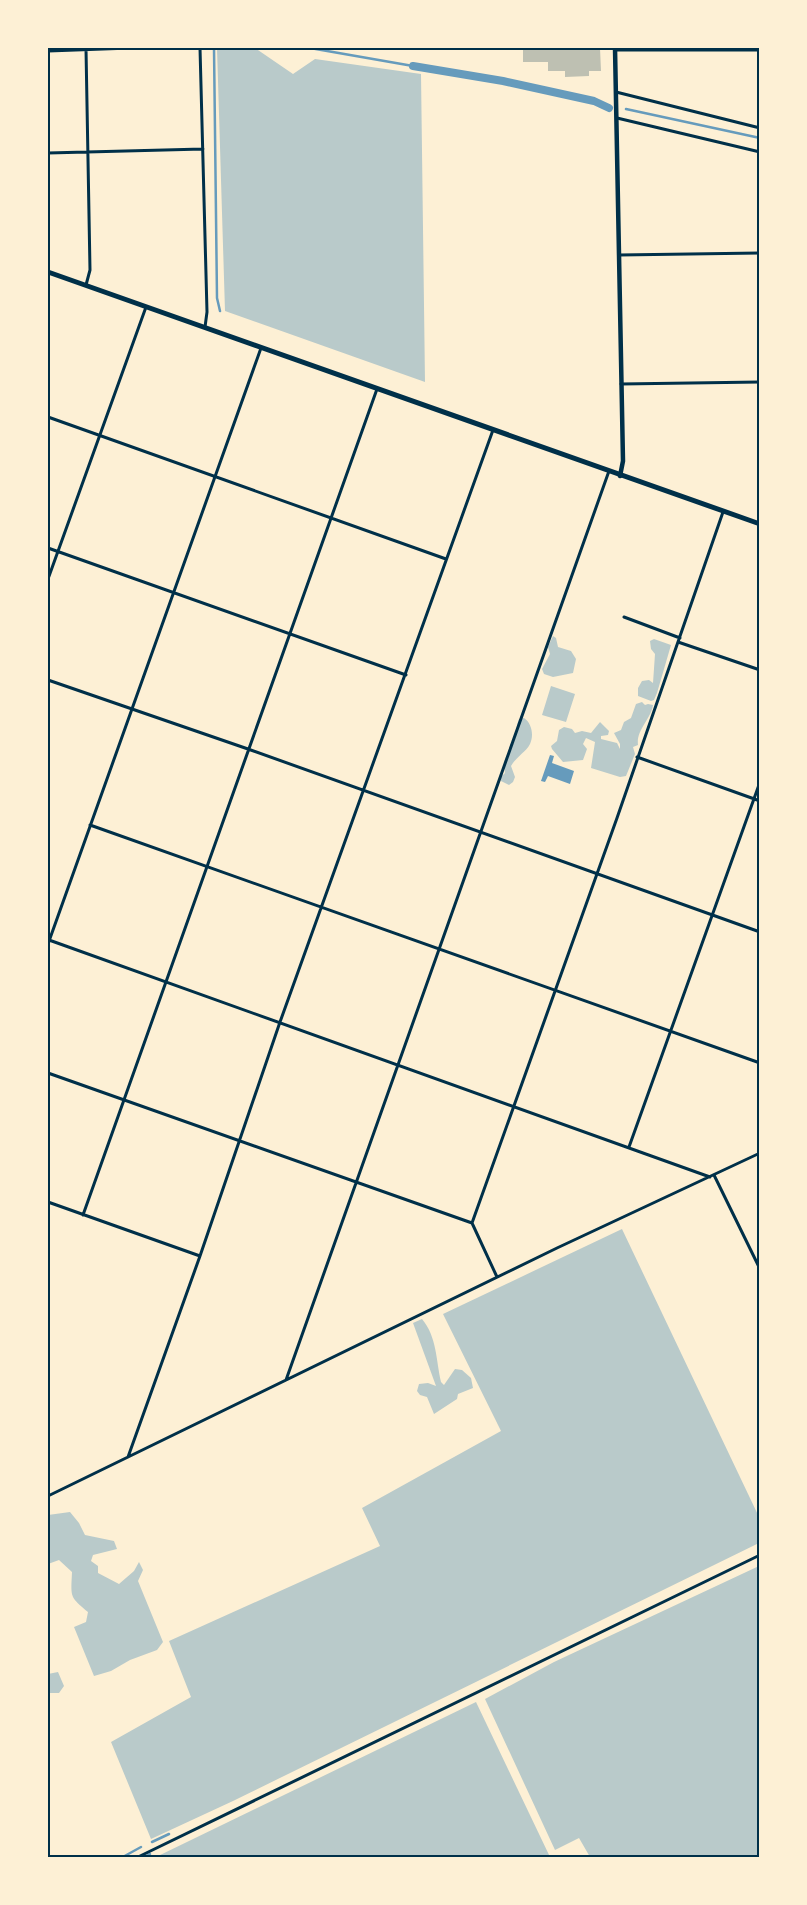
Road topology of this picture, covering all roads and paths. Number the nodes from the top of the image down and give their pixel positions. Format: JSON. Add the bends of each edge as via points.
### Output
{"nodes":[{"id":1,"x":131,"y":48,"type":"edge"},
{"id":2,"x":200,"y":48,"type":"edge"},
{"id":3,"x":615,"y":49,"type":"edge"},
{"id":4,"x":86,"y":50,"type":"junction"},
{"id":5,"x":760,"y":50,"type":"edge"},
{"id":6,"x":48,"y":51,"type":"edge"},
{"id":7,"x":616,"y":92,"type":"junction"},
{"id":8,"x":617,"y":116,"type":"junction"},
{"id":9,"x":760,"y":128,"type":"edge"},
{"id":10,"x":203,"y":149,"type":"junction"},
{"id":11,"x":88,"y":152,"type":"junction"},
{"id":12,"x":760,"y":152,"type":"edge"},
{"id":13,"x":48,"y":153,"type":"edge"},
{"id":14,"x":760,"y":253,"type":"edge"},
{"id":15,"x":619,"y":255,"type":"junction"},
{"id":16,"x":48,"y":272,"type":"edge"},
{"id":17,"x":86,"y":285,"type":"junction"},
{"id":18,"x":146,"y":307,"type":"junction"},
{"id":19,"x":205,"y":327,"type":"junction"},
{"id":20,"x":261,"y":348,"type":"junction"},
{"id":21,"x":760,"y":382,"type":"edge"},
{"id":22,"x":621,"y":384,"type":"junction"},
{"id":23,"x":377,"y":389,"type":"junction"},
{"id":24,"x":48,"y":417,"type":"edge"},
{"id":25,"x":492,"y":430,"type":"junction"},
{"id":26,"x":99,"y":436,"type":"junction"},
{"id":27,"x":608,"y":471,"type":"junction"},
{"id":28,"x":620,"y":476,"type":"junction"},
{"id":29,"x":215,"y":477,"type":"junction"},
{"id":30,"x":723,"y":512,"type":"junction"},
{"id":31,"x":331,"y":518,"type":"junction"},
{"id":32,"x":760,"y":524,"type":"edge"},
{"id":33,"x":48,"y":548,"type":"edge"},
{"id":34,"x":57,"y":552,"type":"junction"},
{"id":35,"x":446,"y":560,"type":"junction"},
{"id":36,"x":48,"y":579,"type":"edge"},
{"id":37,"x":174,"y":593,"type":"junction"},
{"id":38,"x":624,"y":617,"type":"dead end"},
{"id":39,"x":289,"y":634,"type":"junction"},
{"id":40,"x":679,"y":640,"type":"junction"},
{"id":41,"x":760,"y":670,"type":"edge"},
{"id":42,"x":406,"y":675,"type":"junction"},
{"id":43,"x":48,"y":680,"type":"edge"},
{"id":44,"x":132,"y":710,"type":"junction"},
{"id":45,"x":248,"y":749,"type":"junction"},
{"id":46,"x":638,"y":757,"type":"junction"},
{"id":47,"x":760,"y":782,"type":"edge"},
{"id":48,"x":364,"y":791,"type":"junction"},
{"id":49,"x":754,"y":799,"type":"junction"},
{"id":50,"x":760,"y":801,"type":"edge"},
{"id":51,"x":90,"y":825,"type":"junction"},
{"id":52,"x":479,"y":832,"type":"junction"},
{"id":53,"x":208,"y":866,"type":"junction"},
{"id":54,"x":596,"y":874,"type":"junction"},
{"id":55,"x":322,"y":906,"type":"junction"},
{"id":56,"x":712,"y":915,"type":"junction"},
{"id":57,"x":760,"y":932,"type":"edge"},
{"id":58,"x":48,"y":942,"type":"edge"},
{"id":59,"x":438,"y":947,"type":"junction"},
{"id":60,"x":165,"y":982,"type":"junction"},
{"id":61,"x":554,"y":989,"type":"junction"},
{"id":62,"x":280,"y":1022,"type":"junction"},
{"id":63,"x":671,"y":1031,"type":"junction"},
{"id":64,"x":760,"y":1063,"type":"edge"},
{"id":65,"x":397,"y":1064,"type":"junction"},
{"id":66,"x":48,"y":1073,"type":"edge"},
{"id":67,"x":124,"y":1100,"type":"junction"},
{"id":68,"x":514,"y":1106,"type":"junction"},
{"id":69,"x":239,"y":1141,"type":"junction"},
{"id":70,"x":629,"y":1147,"type":"junction"},
{"id":71,"x":760,"y":1153,"type":"edge"},
{"id":72,"x":712,"y":1176,"type":"junction"},
{"id":73,"x":356,"y":1183,"type":"junction"},
{"id":74,"x":48,"y":1202,"type":"edge"},
{"id":75,"x":83,"y":1215,"type":"junction"},
{"id":76,"x":472,"y":1223,"type":"junction"},
{"id":77,"x":200,"y":1256,"type":"junction"},
{"id":78,"x":760,"y":1270,"type":"edge"},
{"id":79,"x":497,"y":1277,"type":"junction"},
{"id":80,"x":286,"y":1380,"type":"junction"},
{"id":81,"x":128,"y":1457,"type":"junction"},
{"id":82,"x":48,"y":1496,"type":"edge"},
{"id":83,"x":760,"y":1556,"type":"edge"},
{"id":84,"x":136,"y":1858,"type":"edge"}],
"edges":[{"from":1,"to":4,"type":"street"},
{"from":2,"to":10,"type":"street"},
{"from":3,"to":5,"type":"street"},
{"from":3,"to":7,"type":"main road"},
{"from":4,"to":6,"type":"street"},
{"from":4,"to":11,"type":"street"},
{"from":7,"to":8,"type":"main road"},
{"from":7,"to":9,"type":"street"},
{"from":8,"to":12,"type":"street"},
{"from":8,"to":15,"type":"main road"},
{"from":10,"to":11,"type":"street"},
{"from":10,"to":19,"type":"street"},
{"from":11,"to":13,"type":"street"},
{"from":11,"to":17,"type":"street","via":[[90,270]]},
{"from":14,"to":15,"type":"street"},
{"from":15,"to":22,"type":"main road"},
{"from":16,"to":17,"type":"highway"},
{"from":17,"to":18,"type":"highway"},
{"from":18,"to":19,"type":"highway"},
{"from":18,"to":26,"type":"street"},
{"from":19,"to":20,"type":"highway"},
{"from":20,"to":23,"type":"highway"},
{"from":20,"to":29,"type":"street"},
{"from":21,"to":22,"type":"street"},
{"from":22,"to":28,"type":"main road","via":[[623,461]]},
{"from":23,"to":25,"type":"highway"},
{"from":23,"to":31,"type":"street"},
{"from":24,"to":26,"type":"street"},
{"from":25,"to":27,"type":"highway"},
{"from":25,"to":35,"type":"street"},
{"from":26,"to":29,"type":"street"},
{"from":26,"to":34,"type":"street"},
{"from":27,"to":28,"type":"highway"},
{"from":27,"to":52,"type":"street"},
{"from":28,"to":30,"type":"highway"},
{"from":29,"to":31,"type":"street"},
{"from":29,"to":37,"type":"street"},
{"from":30,"to":32,"type":"highway"},
{"from":30,"to":40,"type":"street"},
{"from":31,"to":35,"type":"street"},
{"from":31,"to":39,"type":"street"},
{"from":33,"to":34,"type":"street"},
{"from":34,"to":36,"type":"street"},
{"from":34,"to":37,"type":"street"},
{"from":35,"to":42,"type":"street"},
{"from":37,"to":39,"type":"street"},
{"from":37,"to":44,"type":"street"},
{"from":38,"to":40,"type":"street"},
{"from":39,"to":42,"type":"street"},
{"from":39,"to":45,"type":"street"},
{"from":40,"to":41,"type":"street"},
{"from":40,"to":46,"type":"street"},
{"from":42,"to":48,"type":"street"},
{"from":43,"to":44,"type":"street"},
{"from":44,"to":45,"type":"street"},
{"from":44,"to":51,"type":"street"},
{"from":45,"to":48,"type":"street"},
{"from":45,"to":53,"type":"street"},
{"from":46,"to":49,"type":"street"},
{"from":46,"to":54,"type":"street"},
{"from":47,"to":49,"type":"street"},
{"from":48,"to":52,"type":"street"},
{"from":48,"to":55,"type":"street"},
{"from":49,"to":50,"type":"street"},
{"from":49,"to":56,"type":"street"},
{"from":51,"to":53,"type":"street"},
{"from":51,"to":58,"type":"street"},
{"from":52,"to":54,"type":"street"},
{"from":52,"to":59,"type":"street"},
{"from":53,"to":55,"type":"street"},
{"from":53,"to":60,"type":"street"},
{"from":54,"to":56,"type":"street"},
{"from":54,"to":61,"type":"street"},
{"from":55,"to":59,"type":"street"},
{"from":55,"to":62,"type":"street"},
{"from":56,"to":57,"type":"street"},
{"from":56,"to":63,"type":"street"},
{"from":58,"to":60,"type":"street"},
{"from":59,"to":61,"type":"street"},
{"from":59,"to":65,"type":"street"},
{"from":60,"to":62,"type":"street"},
{"from":60,"to":67,"type":"street"},
{"from":61,"to":63,"type":"street"},
{"from":61,"to":68,"type":"street"},
{"from":62,"to":65,"type":"street"},
{"from":62,"to":69,"type":"street"},
{"from":63,"to":64,"type":"street"},
{"from":63,"to":70,"type":"street"},
{"from":65,"to":68,"type":"street"},
{"from":65,"to":73,"type":"street"},
{"from":66,"to":67,"type":"street"},
{"from":67,"to":69,"type":"street"},
{"from":67,"to":75,"type":"street"},
{"from":68,"to":70,"type":"street"},
{"from":68,"to":76,"type":"street"},
{"from":69,"to":73,"type":"street"},
{"from":69,"to":77,"type":"street"},
{"from":70,"to":72,"type":"street"},
{"from":71,"to":72,"type":"street"},
{"from":72,"to":78,"type":"street"},
{"from":72,"to":79,"type":"street"},
{"from":73,"to":76,"type":"street"},
{"from":73,"to":80,"type":"street"},
{"from":74,"to":75,"type":"street"},
{"from":75,"to":77,"type":"street"},
{"from":76,"to":79,"type":"street"},
{"from":77,"to":81,"type":"street"},
{"from":79,"to":80,"type":"street"},
{"from":80,"to":81,"type":"street"},
{"from":81,"to":82,"type":"street"},
{"from":83,"to":84,"type":"street"}]}
